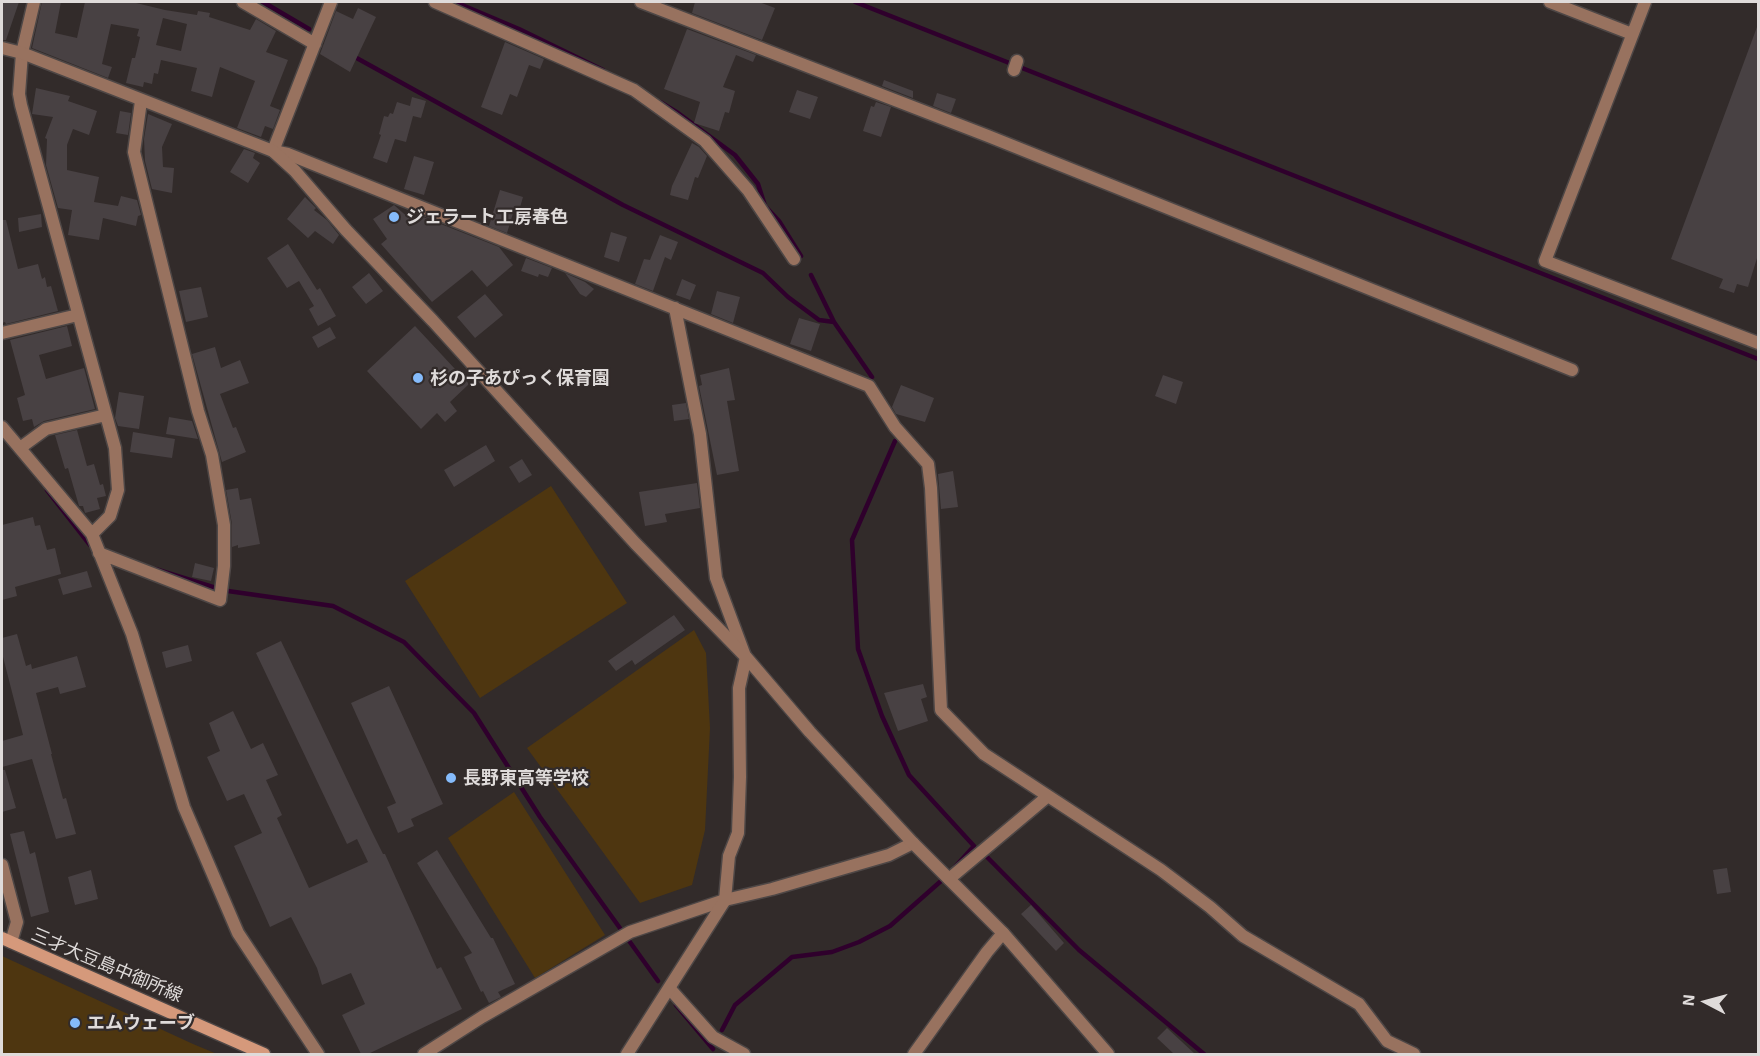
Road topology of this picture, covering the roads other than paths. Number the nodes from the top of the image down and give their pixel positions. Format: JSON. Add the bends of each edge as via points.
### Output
{"nodes":[{"id":1,"x":34,"y":2,"type":"edge"},
{"id":2,"x":243,"y":2,"type":"edge"},
{"id":3,"x":331,"y":2,"type":"edge"},
{"id":4,"x":435,"y":2,"type":"edge"},
{"id":5,"x":641,"y":2,"type":"edge"},
{"id":6,"x":1550,"y":2,"type":"edge"},
{"id":7,"x":1645,"y":2,"type":"edge"},
{"id":8,"x":1632,"y":34,"type":"junction"},
{"id":9,"x":315,"y":44,"type":"junction"},
{"id":10,"x":2,"y":48,"type":"edge"},
{"id":11,"x":22,"y":53,"type":"junction"},
{"id":12,"x":141,"y":101,"type":"junction"},
{"id":13,"x":273,"y":151,"type":"junction"},
{"id":14,"x":794,"y":259,"type":"dead end"},
{"id":15,"x":675,"y":308,"type":"junction"},
{"id":16,"x":78,"y":315,"type":"junction"},
{"id":17,"x":2,"y":333,"type":"edge"},
{"id":18,"x":1758,"y":343,"type":"edge"},
{"id":19,"x":1572,"y":370,"type":"dead end"},
{"id":20,"x":106,"y":415,"type":"junction"},
{"id":21,"x":2,"y":426,"type":"edge"},
{"id":22,"x":20,"y":448,"type":"junction"},
{"id":23,"x":92,"y":534,"type":"junction"},
{"id":24,"x":99,"y":553,"type":"junction"},
{"id":25,"x":746,"y":657,"type":"junction"},
{"id":26,"x":1048,"y":796,"type":"junction"},
{"id":27,"x":913,"y":843,"type":"junction"},
{"id":28,"x":2,"y":865,"type":"edge"},
{"id":29,"x":949,"y":879,"type":"junction"},
{"id":30,"x":724,"y":900,"type":"junction"},
{"id":31,"x":1003,"y":933,"type":"junction"},
{"id":32,"x":6,"y":940,"type":"edge"},
{"id":33,"x":670,"y":989,"type":"junction"},
{"id":34,"x":264,"y":1054,"type":"edge"},
{"id":35,"x":318,"y":1054,"type":"edge"},
{"id":36,"x":424,"y":1054,"type":"edge"},
{"id":37,"x":627,"y":1054,"type":"edge"},
{"id":38,"x":744,"y":1054,"type":"edge"},
{"id":39,"x":914,"y":1054,"type":"edge"},
{"id":40,"x":1108,"y":1054,"type":"edge"},
{"id":41,"x":1414,"y":1054,"type":"edge"}],
"edges":[{"from":1,"to":11,"type":"street"},
{"from":2,"to":9,"type":"street"},
{"from":3,"to":9,"type":"street"},
{"from":4,"to":14,"type":"street","via":[[634,90],[705,141],[748,190]]},
{"from":5,"to":19,"type":"street"},
{"from":6,"to":8,"type":"street"},
{"from":7,"to":8,"type":"street"},
{"from":8,"to":18,"type":"street","via":[[1545,261]]},
{"from":9,"to":13,"type":"street"},
{"from":10,"to":11,"type":"street"},
{"from":11,"to":12,"type":"street"},
{"from":11,"to":16,"type":"street","via":[[21,105]]},
{"from":12,"to":13,"type":"street"},
{"from":12,"to":24,"type":"street","via":[[134,152],[212,455],[224,525],[219,600]]},
{"from":13,"to":15,"type":"street"},
{"from":13,"to":25,"type":"street","via":[[635,543]]},
{"from":15,"to":25,"type":"street","via":[[700,434],[716,578]]},
{"from":15,"to":26,"type":"street","via":[[869,386],[895,427],[928,464],[942,710],[984,754]]},
{"from":16,"to":17,"type":"street"},
{"from":16,"to":20,"type":"street"},
{"from":20,"to":22,"type":"street","via":[[46,429]]},
{"from":20,"to":23,"type":"street","via":[[115,448],[118,490],[110,516]]},
{"from":21,"to":22,"type":"street"},
{"from":22,"to":23,"type":"street"},
{"from":23,"to":24,"type":"street"},
{"from":24,"to":35,"type":"street","via":[[132,634],[184,807],[238,933]]},
{"from":25,"to":27,"type":"street"},
{"from":25,"to":30,"type":"street","via":[[739,688],[738,833],[729,856]]},
{"from":26,"to":29,"type":"street"},
{"from":26,"to":41,"type":"street","via":[[1161,870],[1243,936],[1359,1004],[1387,1041]]},
{"from":27,"to":29,"type":"street"},
{"from":27,"to":30,"type":"street","via":[[851,867]]},
{"from":28,"to":32,"type":"street","via":[[17,921]]},
{"from":29,"to":31,"type":"street"},
{"from":30,"to":33,"type":"street"},
{"from":30,"to":36,"type":"street","via":[[626,935]]},
{"from":31,"to":39,"type":"street"},
{"from":31,"to":40,"type":"street"},
{"from":32,"to":34,"type":"main road","name":"三才大豆島中御所線"},
{"from":33,"to":37,"type":"street"},
{"from":33,"to":38,"type":"street","via":[[713,1037]]}]}
